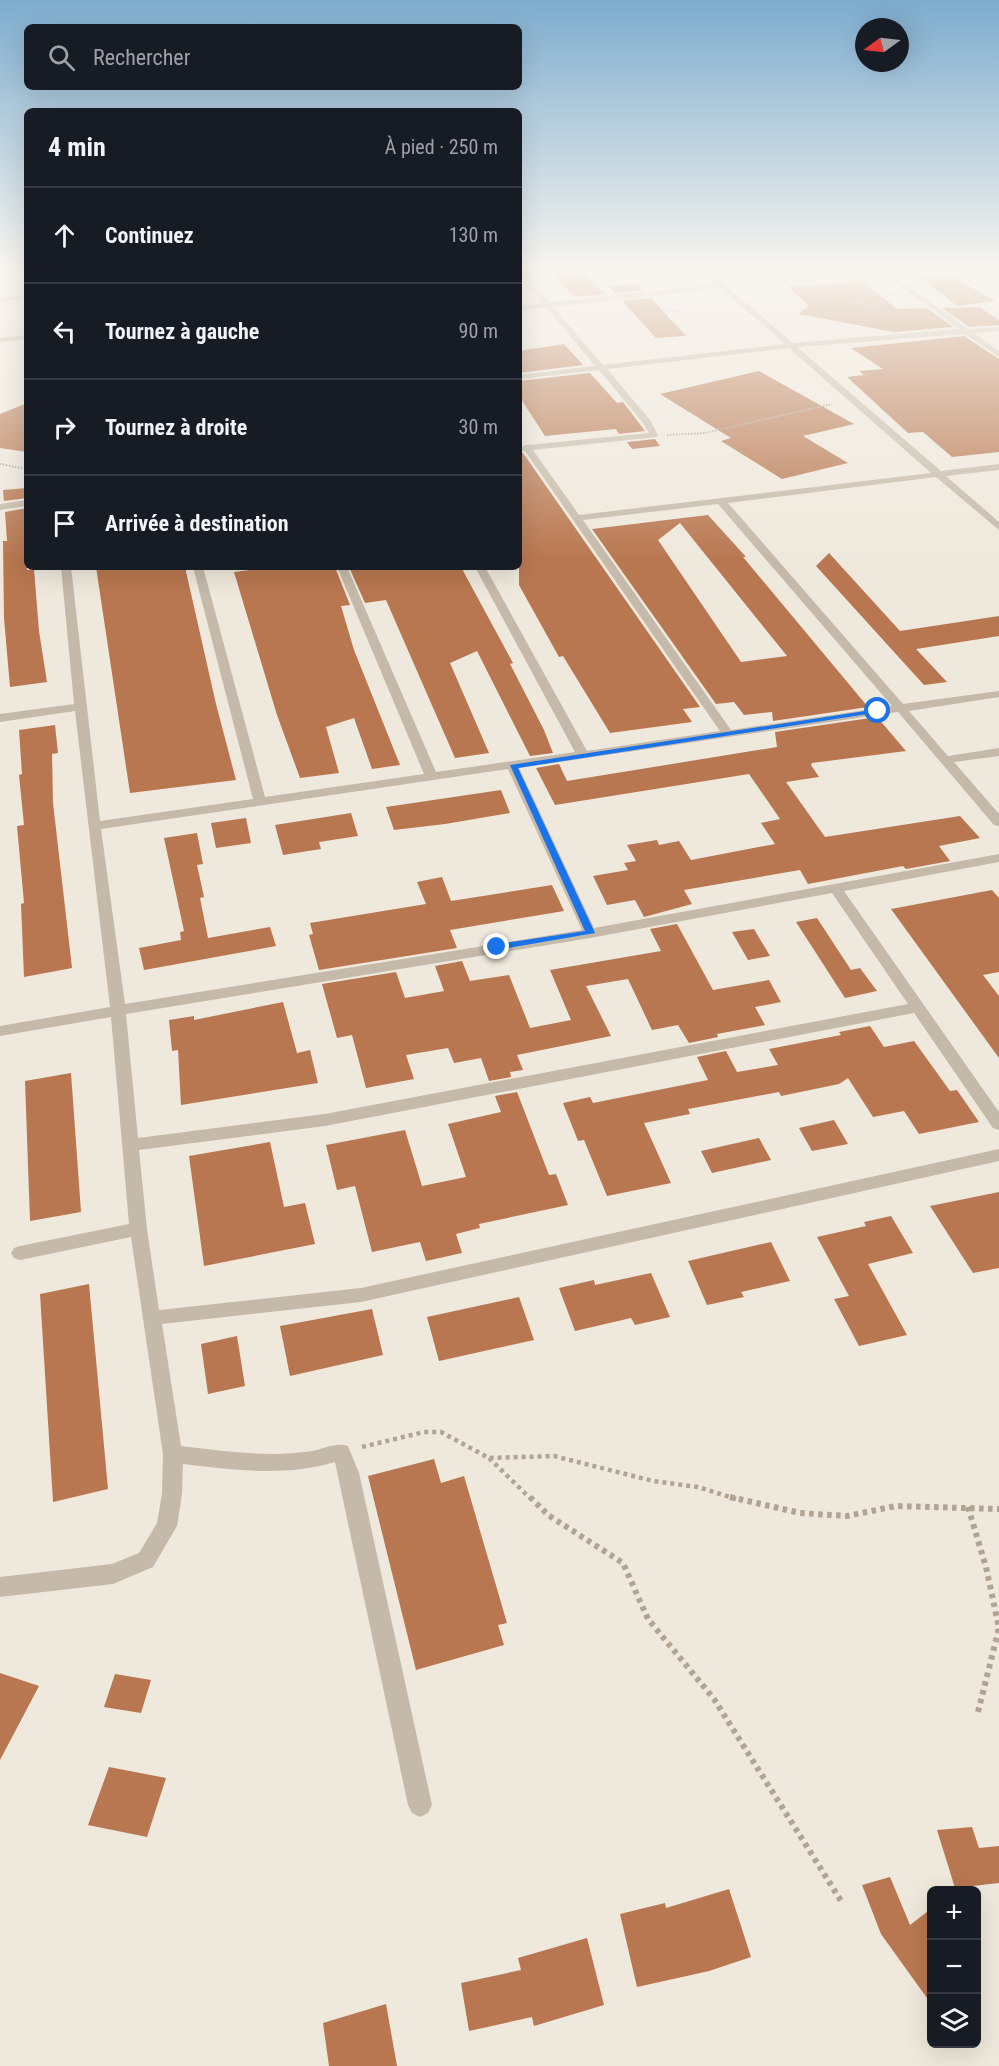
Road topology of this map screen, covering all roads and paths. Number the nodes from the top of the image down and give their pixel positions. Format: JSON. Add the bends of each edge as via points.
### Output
{"nodes":[{"id":1,"x":604,"y":367,"type":"edge"},
{"id":2,"x":813,"y":367,"type":"edge"},
{"id":3,"x":599,"y":368,"type":"junction"},
{"id":4,"x":522,"y":377,"type":"edge"},
{"id":5,"x":851,"y":400,"type":"junction"},
{"id":6,"x":654,"y":435,"type":"junction"},
{"id":7,"x":523,"y":449,"type":"edge"},
{"id":8,"x":0,"y":464,"type":"edge"},
{"id":9,"x":999,"y":467,"type":"edge"},
{"id":10,"x":24,"y":468,"type":"edge"},
{"id":11,"x":938,"y":474,"type":"junction"},
{"id":12,"x":721,"y":501,"type":"junction"},
{"id":13,"x":24,"y":503,"type":"edge"},
{"id":14,"x":0,"y":507,"type":"edge"},
{"id":15,"x":578,"y":518,"type":"junction"},
{"id":16,"x":999,"y":527,"type":"edge"},
{"id":17,"x":66,"y":570,"type":"edge"},
{"id":18,"x":199,"y":570,"type":"edge"},
{"id":19,"x":343,"y":570,"type":"edge"},
{"id":20,"x":482,"y":570,"type":"edge"},
{"id":21,"x":999,"y":694,"type":"edge"},
{"id":22,"x":80,"y":707,"type":"junction"},
{"id":23,"x":900,"y":707,"type":"junction"},
{"id":24,"x":0,"y":718,"type":"edge"},
{"id":25,"x":729,"y":735,"type":"junction"},
{"id":26,"x":999,"y":752,"type":"edge"},
{"id":27,"x":583,"y":755,"type":"junction"},
{"id":28,"x":945,"y":760,"type":"junction"},
{"id":29,"x":513,"y":767,"type":"junction"},
{"id":30,"x":432,"y":778,"type":"junction"},
{"id":31,"x":261,"y":804,"type":"junction"},
{"id":32,"x":999,"y":822,"type":"edge"},
{"id":33,"x":94,"y":826,"type":"junction"},
{"id":34,"x":998,"y":859,"type":"edge"},
{"id":35,"x":835,"y":888,"type":"junction"},
{"id":36,"x":590,"y":933,"type":"junction"},
{"id":37,"x":919,"y":1007,"type":"junction"},
{"id":38,"x":118,"y":1010,"type":"junction"},
{"id":39,"x":0,"y":1031,"type":"edge"},
{"id":40,"x":999,"y":1124,"type":"edge"},
{"id":41,"x":131,"y":1145,"type":"junction"},
{"id":42,"x":999,"y":1155,"type":"edge"},
{"id":43,"x":138,"y":1229,"type":"junction"},
{"id":44,"x":20,"y":1253,"type":"dead end"},
{"id":45,"x":151,"y":1318,"type":"junction"},
{"id":46,"x":340,"y":1452,"type":"junction"},
{"id":47,"x":173,"y":1454,"type":"junction"},
{"id":48,"x":489,"y":1458,"type":"junction"},
{"id":49,"x":968,"y":1507,"type":"junction"},
{"id":50,"x":999,"y":1509,"type":"edge"},
{"id":51,"x":0,"y":1587,"type":"edge"},
{"id":52,"x":978,"y":1712,"type":"dead end"},
{"id":53,"x":420,"y":1805,"type":"dead end"},
{"id":54,"x":843,"y":1904,"type":"dead end"}],
"edges":[{"from":1,"to":3,"type":"street"},
{"from":2,"to":5,"type":"street"},
{"from":3,"to":4,"type":"street"},
{"from":3,"to":6,"type":"street"},
{"from":5,"to":6,"type":"path","via":[[705,433]]},
{"from":5,"to":11,"type":"street"},
{"from":6,"to":7,"type":"street"},
{"from":7,"to":15,"type":"street"},
{"from":8,"to":10,"type":"path"},
{"from":9,"to":11,"type":"street"},
{"from":11,"to":12,"type":"street"},
{"from":11,"to":16,"type":"street"},
{"from":12,"to":15,"type":"street"},
{"from":12,"to":23,"type":"street"},
{"from":13,"to":14,"type":"street"},
{"from":15,"to":25,"type":"street"},
{"from":17,"to":22,"type":"street"},
{"from":18,"to":31,"type":"street"},
{"from":19,"to":30,"type":"street"},
{"from":20,"to":27,"type":"street"},
{"from":21,"to":23,"type":"street"},
{"from":22,"to":24,"type":"street"},
{"from":22,"to":33,"type":"street"},
{"from":23,"to":25,"type":"street"},
{"from":23,"to":28,"type":"street"},
{"from":25,"to":27,"type":"street"},
{"from":26,"to":28,"type":"street"},
{"from":27,"to":29,"type":"street"},
{"from":28,"to":32,"type":"street"},
{"from":29,"to":30,"type":"street"},
{"from":29,"to":36,"type":"street"},
{"from":30,"to":31,"type":"street"},
{"from":31,"to":33,"type":"street"},
{"from":33,"to":38,"type":"street"},
{"from":34,"to":35,"type":"street"},
{"from":35,"to":36,"type":"street"},
{"from":35,"to":37,"type":"street"},
{"from":36,"to":38,"type":"street"},
{"from":37,"to":40,"type":"street"},
{"from":37,"to":41,"type":"street","via":[[326,1120]]},
{"from":38,"to":39,"type":"street"},
{"from":38,"to":41,"type":"street"},
{"from":41,"to":43,"type":"street"},
{"from":42,"to":45,"type":"street","via":[[361,1295]]},
{"from":43,"to":44,"type":"street"},
{"from":43,"to":45,"type":"street"},
{"from":45,"to":47,"type":"street"},
{"from":46,"to":47,"type":"street","via":[[277,1466]]},
{"from":46,"to":48,"type":"path","via":[[424,1432],[441,1432]]},
{"from":46,"to":53,"type":"street","via":[[350,1473]]},
{"from":47,"to":51,"type":"street","via":[[167,1526],[146,1560],[113,1574]]},
{"from":48,"to":49,"type":"path","via":[[554,1456],[800,1513],[847,1516],[896,1506]]},
{"from":48,"to":54,"type":"path","via":[[548,1515],[623,1563],[648,1619],[714,1699]]},
{"from":49,"to":50,"type":"path"},
{"from":49,"to":52,"type":"path","via":[[999,1628]]}]}
